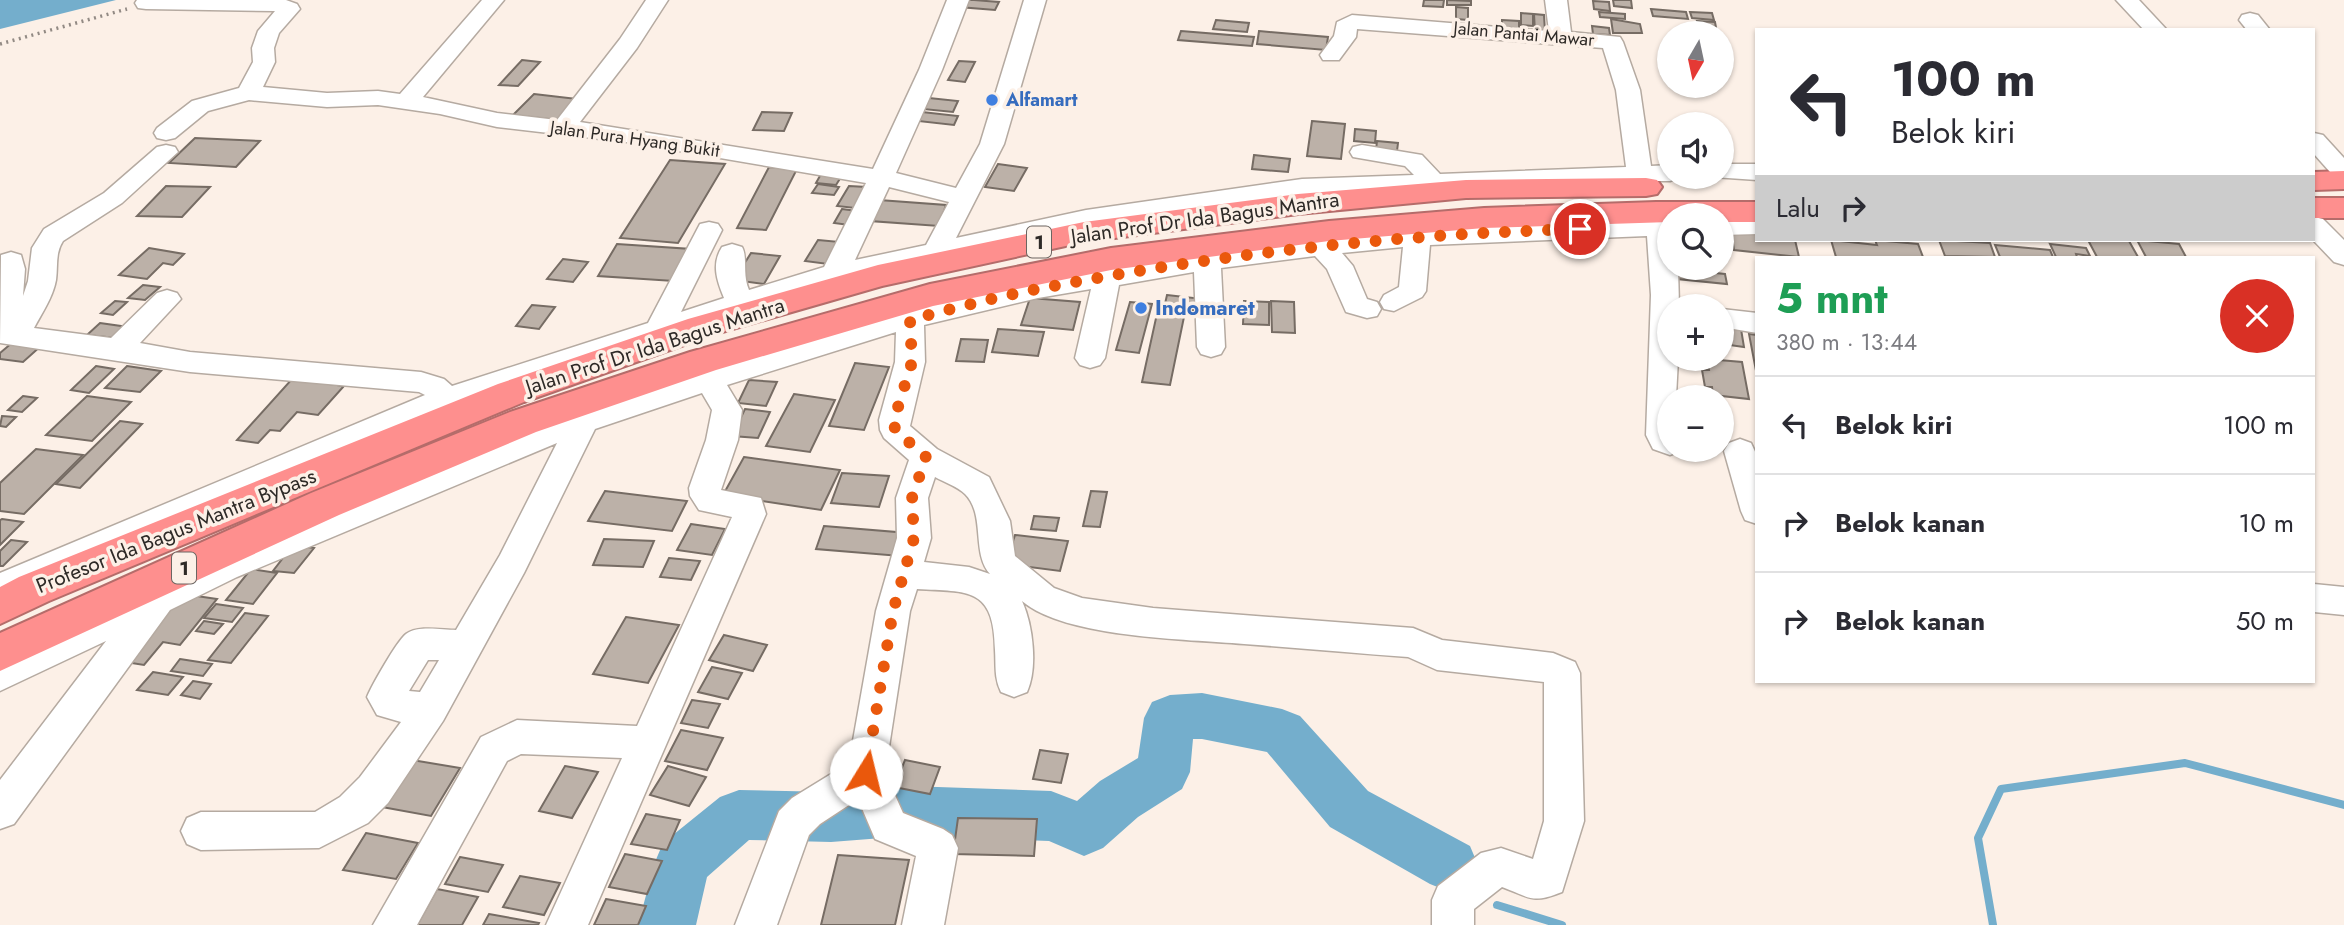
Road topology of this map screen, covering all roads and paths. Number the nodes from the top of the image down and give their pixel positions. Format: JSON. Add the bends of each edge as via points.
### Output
{"nodes":[{"id":1,"x":493,"y":0,"type":"edge"},
{"id":2,"x":657,"y":0,"type":"edge"},
{"id":3,"x":958,"y":0,"type":"edge"},
{"id":4,"x":1035,"y":0,"type":"edge"},
{"id":5,"x":1556,"y":0,"type":"edge"},
{"id":6,"x":2127,"y":0,"type":"edge"},
{"id":7,"x":146,"y":3,"type":"joint"},
{"id":8,"x":2154,"y":28,"type":"edge"},
{"id":9,"x":1561,"y":36,"type":"junction"},
{"id":10,"x":0,"y":44,"type":"edge"},
{"id":11,"x":1331,"y":55,"type":"dead end"},
{"id":12,"x":248,"y":93,"type":"junction"},
{"id":13,"x":407,"y":101,"type":"junction"},
{"id":14,"x":563,"y":128,"type":"junction"},
{"id":15,"x":2344,"y":132,"type":"edge"},
{"id":16,"x":2315,"y":139,"type":"edge"},
{"id":17,"x":2315,"y":142,"type":"edge"},
{"id":18,"x":1362,"y":152,"type":"dead end"},
{"id":19,"x":2326,"y":171,"type":"edge"},
{"id":20,"x":1734,"y":172,"type":"edge"},
{"id":21,"x":1755,"y":172,"type":"edge"},
{"id":22,"x":879,"y":178,"type":"junction"},
{"id":23,"x":1433,"y":181,"type":"junction"},
{"id":24,"x":1755,"y":186,"type":"edge"},
{"id":25,"x":963,"y":198,"type":"junction"},
{"id":26,"x":1656,"y":200,"type":"edge"},
{"id":27,"x":2315,"y":208,"type":"edge"},
{"id":28,"x":2344,"y":208,"type":"edge"},
{"id":29,"x":1755,"y":212,"type":"edge"},
{"id":30,"x":2344,"y":216,"type":"edge"},
{"id":31,"x":2315,"y":217,"type":"edge"},
{"id":32,"x":1734,"y":226,"type":"edge"},
{"id":33,"x":1755,"y":226,"type":"edge"},
{"id":34,"x":2315,"y":226,"type":"edge"},
{"id":35,"x":709,"y":230,"type":"dead end"},
{"id":36,"x":1417,"y":230,"type":"junction"},
{"id":37,"x":1321,"y":246,"type":"junction"},
{"id":38,"x":937,"y":249,"type":"junction"},
{"id":39,"x":732,"y":253,"type":"dead end"},
{"id":40,"x":2344,"y":256,"type":"edge"},
{"id":41,"x":11,"y":261,"type":"dead end"},
{"id":42,"x":1207,"y":261,"type":"junction"},
{"id":43,"x":835,"y":273,"type":"junction"},
{"id":44,"x":1107,"y":277,"type":"junction"},
{"id":45,"x":1665,"y":294,"type":"edge"},
{"id":46,"x":167,"y":299,"type":"dead end"},
{"id":47,"x":739,"y":301,"type":"junction"},
{"id":48,"x":1394,"y":302,"type":"dead end"},
{"id":49,"x":1367,"y":309,"type":"dead end"},
{"id":50,"x":907,"y":311,"type":"junction"},
{"id":51,"x":1734,"y":320,"type":"edge"},
{"id":52,"x":1755,"y":323,"type":"edge"},
{"id":53,"x":659,"y":328,"type":"junction"},
{"id":54,"x":5,"y":329,"type":"edge"},
{"id":55,"x":1211,"y":347,"type":"dead end"},
{"id":56,"x":117,"y":349,"type":"junction"},
{"id":57,"x":1090,"y":358,"type":"dead end"},
{"id":58,"x":709,"y":379,"type":"junction"},
{"id":59,"x":447,"y":398,"type":"junction"},
{"id":60,"x":584,"y":421,"type":"junction"},
{"id":61,"x":1740,"y":451,"type":"edge"},
{"id":62,"x":926,"y":457,"type":"junction"},
{"id":63,"x":361,"y":472,"type":"junction"},
{"id":64,"x":1755,"y":504,"type":"edge"},
{"id":65,"x":904,"y":574,"type":"junction"},
{"id":66,"x":0,"y":587,"type":"edge"},
{"id":67,"x":160,"y":597,"type":"junction"},
{"id":68,"x":2315,"y":598,"type":"edge"},
{"id":69,"x":2344,"y":601,"type":"edge"},
{"id":70,"x":0,"y":607,"type":"edge"},
{"id":71,"x":0,"y":653,"type":"edge"},
{"id":72,"x":0,"y":676,"type":"edge"},
{"id":73,"x":1014,"y":681,"type":"dead end"},
{"id":74,"x":649,"y":743,"type":"junction"},
{"id":75,"x":869,"y":782,"type":"junction"},
{"id":76,"x":0,"y":811,"type":"edge"},
{"id":77,"x":201,"y":831,"type":"dead end"},
{"id":78,"x":394,"y":925,"type":"edge"},
{"id":79,"x":567,"y":925,"type":"edge"},
{"id":80,"x":756,"y":925,"type":"edge"},
{"id":81,"x":923,"y":925,"type":"edge"},
{"id":82,"x":1453,"y":925,"type":"edge"}],
"edges":[{"from":1,"to":13,"type":"street"},
{"from":2,"to":14,"type":"street"},
{"from":3,"to":22,"type":"street","via":[[912,116]]},
{"from":4,"to":25,"type":"street","via":[[992,144]]},
{"from":5,"to":9,"type":"street"},
{"from":6,"to":8,"type":"street"},
{"from":7,"to":10,"type":"path"},
{"from":7,"to":12,"type":"street","via":[[278,5],[289,9],[265,39],[264,62]]},
{"from":9,"to":11,"type":"street","name":"Jalan Pantai Mawar","via":[[1352,22]]},
{"from":9,"to":26,"type":"street","name":"Jalan Pantai Mawar","via":[[1612,42]]},
{"from":12,"to":13,"type":"street","name":"Jalan Pura Hyang Bukit"},
{"from":12,"to":54,"type":"street","via":[[200,106],[113,198],[53,235],[45,248],[36,299]]},
{"from":13,"to":14,"type":"street","name":"Jalan Pura Hyang Bukit"},
{"from":14,"to":22,"type":"street","name":"Jalan Pura Hyang Bukit"},
{"from":15,"to":16,"type":"street"},
{"from":17,"to":19,"type":"street"},
{"from":18,"to":23,"type":"street","via":[[1410,159]]},
{"from":20,"to":21,"type":"street"},
{"from":22,"to":25,"type":"street","name":"Jalan Pura Hyang Bukit"},
{"from":22,"to":43,"type":"street"},
{"from":23,"to":26,"type":"street"},
{"from":23,"to":38,"type":"street","via":[[1301,187],[1086,218]]},
{"from":24,"to":26,"type":"highway","name":"Jalan Prof Dr Ida Bagus Mantra","number":"1"},
{"from":25,"to":38,"type":"street"},
{"from":26,"to":29,"type":"highway","name":"Jalan Prof Dr Ida Bagus Mantra","number":"1"},
{"from":26,"to":36,"type":"highway","name":"Jalan Prof Dr Ida Bagus Mantra","number":"1"},
{"from":26,"to":45,"type":"street"},
{"from":26,"to":63,"type":"highway","name":"Jalan Prof Dr Ida Bagus Mantra","number":"1","via":[[1466,188],[1084,232],[878,276],[701,327],[511,393]]},
{"from":27,"to":28,"type":"highway"},
{"from":30,"to":31,"type":"street"},
{"from":32,"to":33,"type":"street"},
{"from":34,"to":40,"type":"street"},
{"from":35,"to":53,"type":"street"},
{"from":36,"to":37,"type":"street"},
{"from":36,"to":48,"type":"street","via":[[1412,291]]},
{"from":36,"to":50,"type":"highway","name":"Jalan Prof Dr Ida Bagus Mantra","number":"1","via":[[1329,231],[1111,259]]},
{"from":37,"to":42,"type":"street"},
{"from":37,"to":49,"type":"street","via":[[1339,266],[1356,305]]},
{"from":38,"to":43,"type":"street"},
{"from":39,"to":47,"type":"street","via":[[729,276]]},
{"from":41,"to":54,"type":"street"},
{"from":42,"to":44,"type":"street"},
{"from":42,"to":55,"type":"street"},
{"from":43,"to":47,"type":"street"},
{"from":44,"to":50,"type":"street"},
{"from":44,"to":57,"type":"street"},
{"from":46,"to":56,"type":"street"},
{"from":47,"to":53,"type":"street"},
{"from":50,"to":58,"type":"street"},
{"from":50,"to":62,"type":"street","via":[[912,362],[895,430]]},
{"from":50,"to":63,"type":"highway","name":"Jalan Prof Dr Ida Bagus Mantra","number":"1","via":[[703,361]]},
{"from":51,"to":52,"type":"street"},
{"from":53,"to":59,"type":"street"},
{"from":54,"to":56,"type":"street"},
{"from":56,"to":59,"type":"street","via":[[209,364],[421,382]]},
{"from":58,"to":60,"type":"street"},
{"from":58,"to":74,"type":"street","via":[[727,410],[706,496],[710,501],[751,510]]},
{"from":59,"to":66,"type":"street"},
{"from":60,"to":67,"type":"street"},
{"from":60,"to":77,"type":"street","via":[[466,645],[390,772],[374,790],[354,810],[319,830]]},
{"from":61,"to":64,"type":"street"},
{"from":62,"to":65,"type":"street","via":[[912,498],[914,538]]},
{"from":62,"to":82,"type":"street","via":[[978,486],[994,521],[999,562],[1042,598],[1081,612],[1413,643],[1437,655],[1553,668],[1562,673],[1564,821],[1548,878],[1539,881],[1494,867],[1453,900]]},
{"from":63,"to":70,"type":"highway","name":"Profesor Ida Bagus Mantra Bypass","number":"1","via":[[34,589]]},
{"from":63,"to":71,"type":"highway","name":"Profesor Ida Bagus Mantra Bypass","number":"1"},
{"from":65,"to":73,"type":"street","via":[[976,582],[997,591],[1011,617]]},
{"from":65,"to":75,"type":"street","via":[[893,611]]},
{"from":67,"to":72,"type":"street"},
{"from":67,"to":76,"type":"street"},
{"from":68,"to":69,"type":"street"},
{"from":74,"to":78,"type":"street","via":[[517,737],[494,749]]},
{"from":74,"to":79,"type":"street"},
{"from":75,"to":80,"type":"street","via":[[799,818]]},
{"from":75,"to":81,"type":"street","via":[[889,826],[938,848]]}]}
